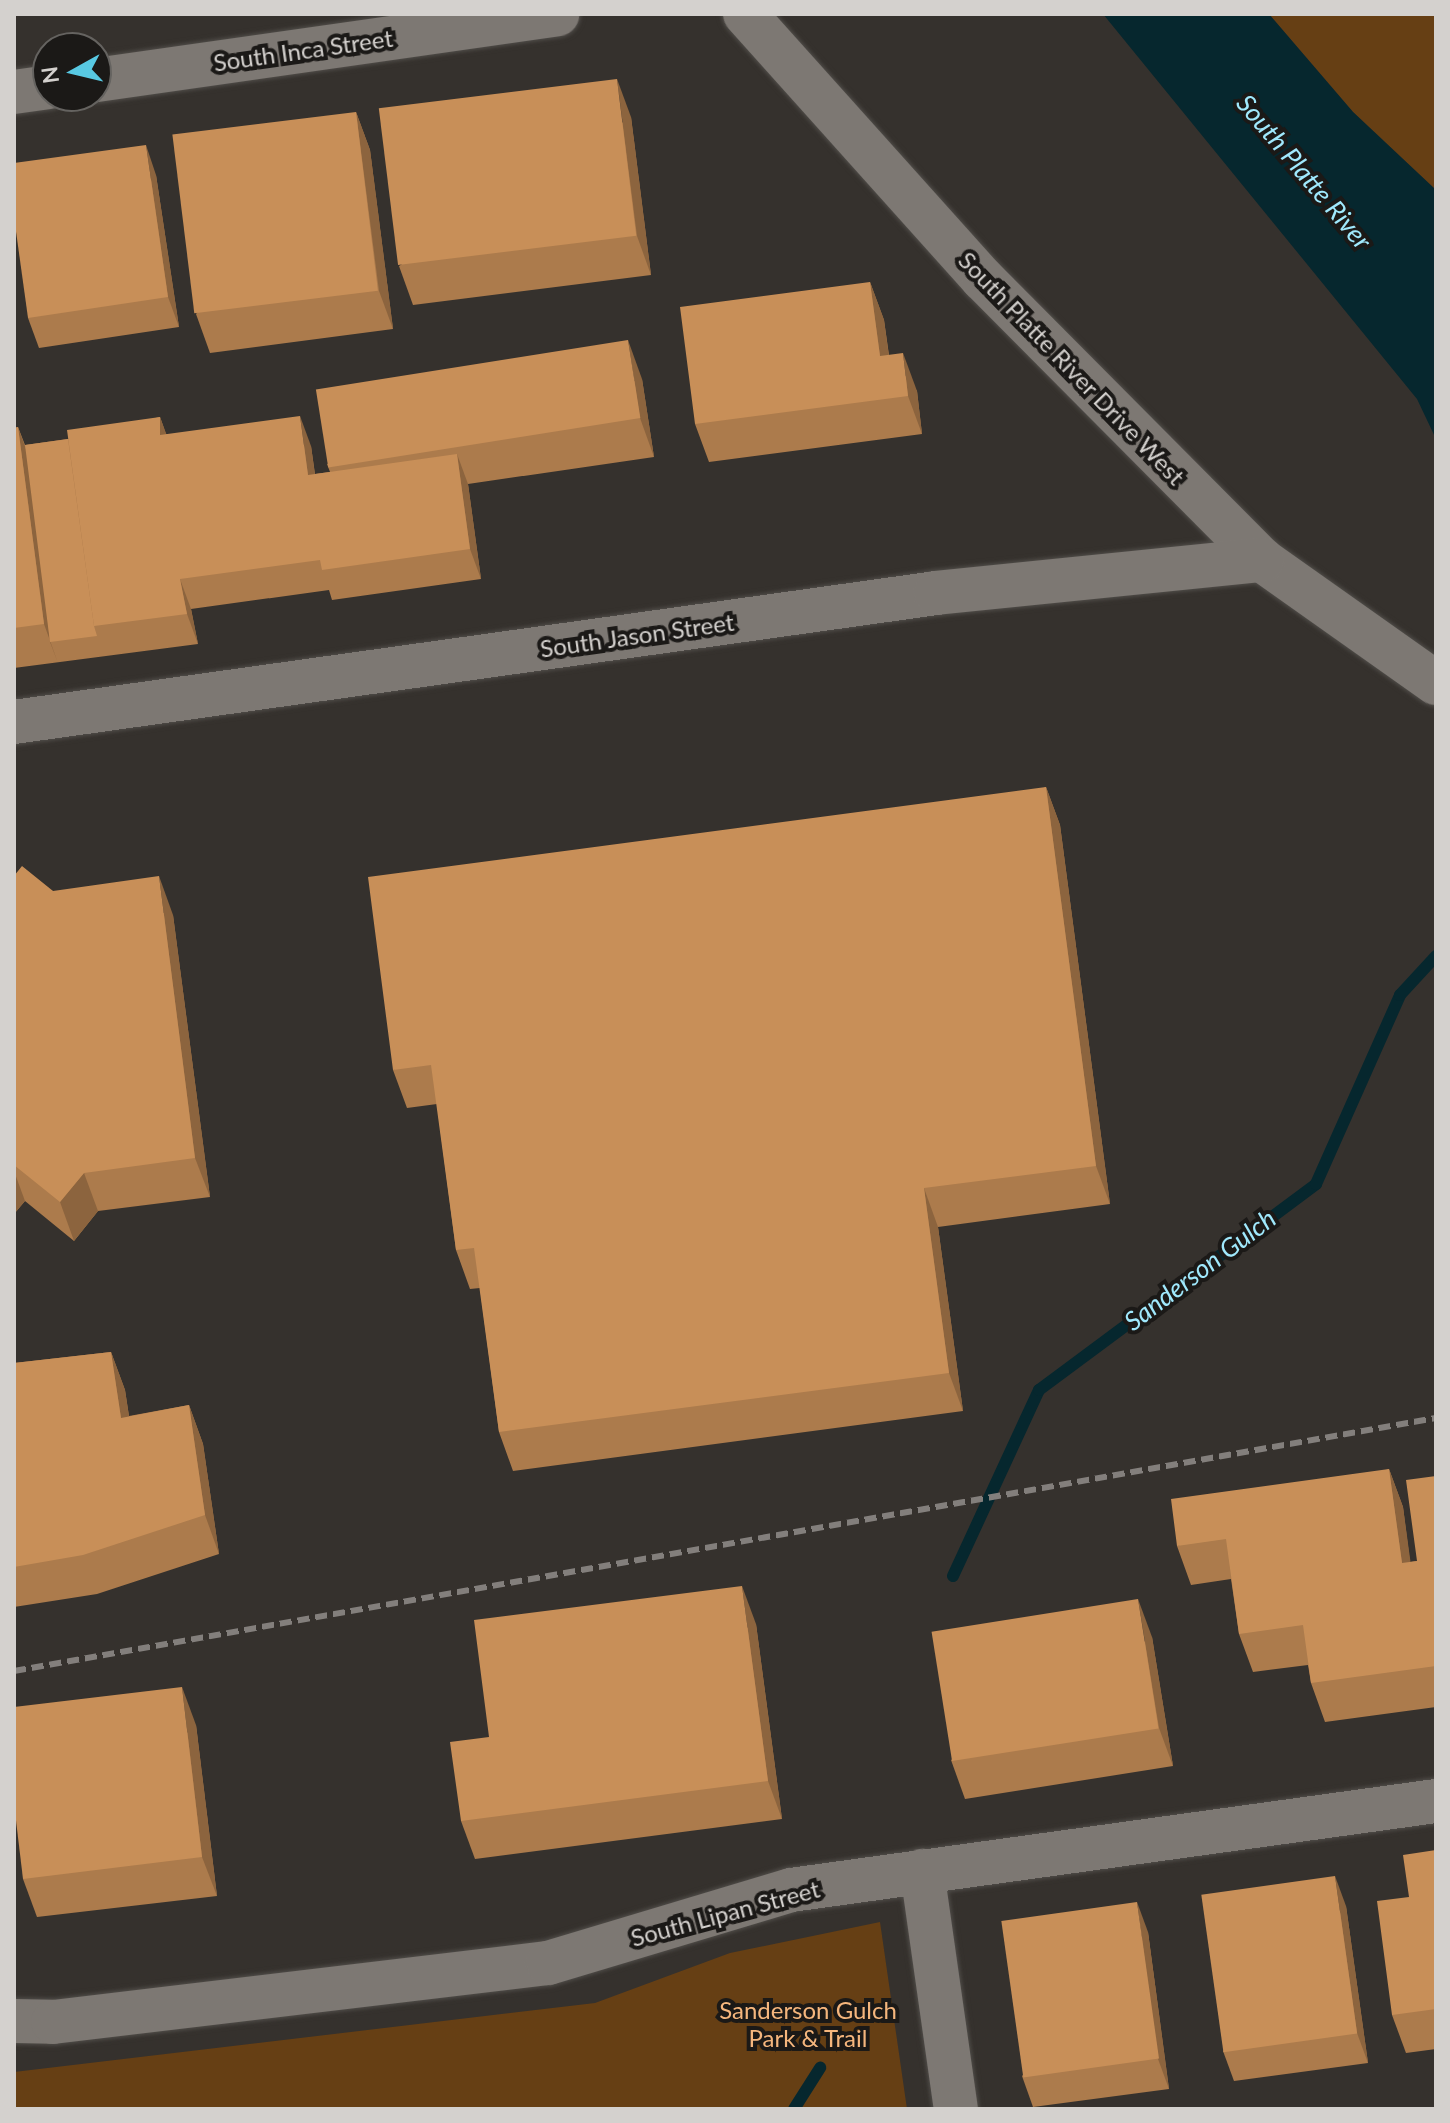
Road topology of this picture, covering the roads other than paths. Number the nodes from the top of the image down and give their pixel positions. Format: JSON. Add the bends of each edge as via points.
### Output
{"nodes":[{"id":1,"x":557,"y":14,"type":"edge"},
{"id":2,"x":745,"y":14,"type":"edge"},
{"id":3,"x":112,"y":78,"type":"edge"},
{"id":4,"x":1262,"y":560,"type":"junction"},
{"id":5,"x":1436,"y":683,"type":"edge"},
{"id":6,"x":14,"y":722,"type":"edge"},
{"id":7,"x":1436,"y":1801,"type":"edge"},
{"id":8,"x":922,"y":1871,"type":"junction"},
{"id":9,"x":14,"y":2021,"type":"edge"},
{"id":10,"x":956,"y":2109,"type":"edge"}],
"edges":[{"from":1,"to":3,"type":"street","name":"South Inca Street"},
{"from":2,"to":4,"type":"street","name":"South Platte River Drive West","via":[[993,289]]},
{"from":4,"to":5,"type":"street","name":"South Platte River Drive West"},
{"from":4,"to":6,"type":"street","name":"South Jason Street","via":[[936,593]]},
{"from":7,"to":8,"type":"street","name":"South Lipan Street"},
{"from":8,"to":9,"type":"street","name":"South Lipan Street","via":[[791,1890],[548,1963],[53,2022]]},
{"from":8,"to":10,"type":"street"}]}
